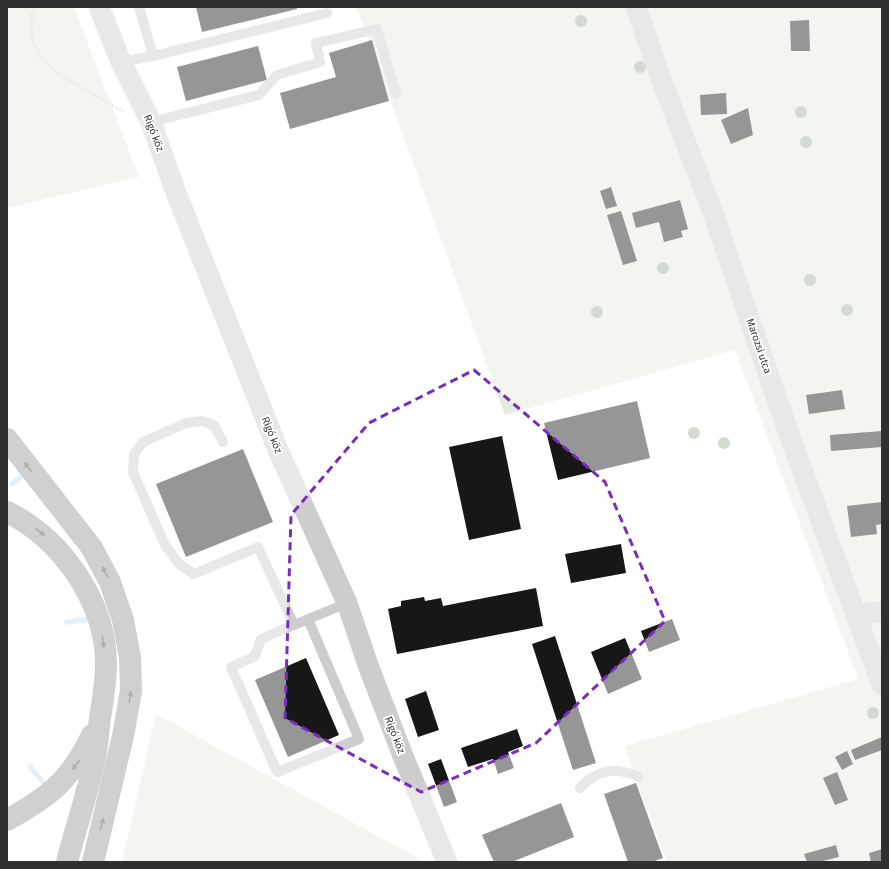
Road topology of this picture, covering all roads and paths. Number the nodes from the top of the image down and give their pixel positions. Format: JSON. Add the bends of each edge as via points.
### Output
{"nodes":[{"id":1,"x":35,"y":7,"type":"edge"},
{"id":2,"x":99,"y":7,"type":"edge"},
{"id":3,"x":140,"y":7,"type":"edge"},
{"id":4,"x":636,"y":7,"type":"edge"},
{"id":5,"x":327,"y":13,"type":"dead end"},
{"id":6,"x":153,"y":56,"type":"junction"},
{"id":7,"x":121,"y":62,"type":"junction"},
{"id":8,"x":396,"y":94,"type":"dead end"},
{"id":9,"x":151,"y":122,"type":"junction"},
{"id":10,"x":7,"y":439,"type":"edge"},
{"id":11,"x":224,"y":442,"type":"dead end"},
{"id":12,"x":7,"y":512,"type":"edge"},
{"id":13,"x":347,"y":603,"type":"junction"},
{"id":14,"x":882,"y":611,"type":"edge"},
{"id":15,"x":856,"y":616,"type":"junction"},
{"id":16,"x":308,"y":619,"type":"junction"},
{"id":17,"x":294,"y":624,"type":"junction"},
{"id":18,"x":882,"y":685,"type":"edge"},
{"id":19,"x":100,"y":718,"type":"junction"},
{"id":20,"x":639,"y":777,"type":"dead end"},
{"id":21,"x":580,"y":788,"type":"dead end"},
{"id":22,"x":7,"y":820,"type":"edge"},
{"id":23,"x":67,"y":862,"type":"edge"},
{"id":24,"x":93,"y":862,"type":"edge"},
{"id":25,"x":447,"y":862,"type":"edge"}],
"edges":[{"from":1,"to":9,"type":"path","via":[[31,16],[32,39],[40,58],[57,73],[118,109]]},
{"from":2,"to":7,"type":"street","name":"Rigó köz"},
{"from":3,"to":6,"type":"lane"},
{"from":4,"to":15,"type":"street","name":"Marozsi utca","via":[[711,207],[790,437]]},
{"from":5,"to":6,"type":"lane"},
{"from":6,"to":7,"type":"lane"},
{"from":7,"to":9,"type":"street","name":"Rigó köz"},
{"from":8,"to":9,"type":"lane","via":[[377,29],[316,43],[320,62],[277,75],[259,95]]},
{"from":9,"to":13,"type":"street","name":"Rigó köz","via":[[175,190],[278,450]]},
{"from":24,"to":10,"type":"highway","one_way":true,"via":[[131,691],[130,658],[123,620],[110,582],[92,548]]},
{"from":11,"to":17,"type":"lane","via":[[214,425],[202,421],[186,423],[143,442],[134,454],[133,472],[165,545],[179,564],[194,574],[258,547]]},
{"from":12,"to":19,"type":"highway","one_way":true,"via":[[25,520],[51,541],[74,569],[90,597],[102,632],[106,662],[105,691]]},
{"from":13,"to":16,"type":"lane"},
{"from":13,"to":25,"type":"street","name":"Rigó köz","via":[[403,756]]},
{"from":14,"to":15,"type":"street"},
{"from":15,"to":18,"type":"street","name":"Marozsi utca"},
{"from":16,"to":17,"type":"lane"},
{"from":16,"to":17,"type":"lane","via":[[359,739],[277,772],[231,667],[255,656],[261,639]]},
{"from":19,"to":22,"type":"highway","one_way":true,"via":[[82,756],[60,785],[36,804]]},
{"from":19,"to":23,"type":"highway","via":[[96,756]]},
{"from":20,"to":21,"type":"lane","via":[[626,771],[602,771],[589,778]]}]}
